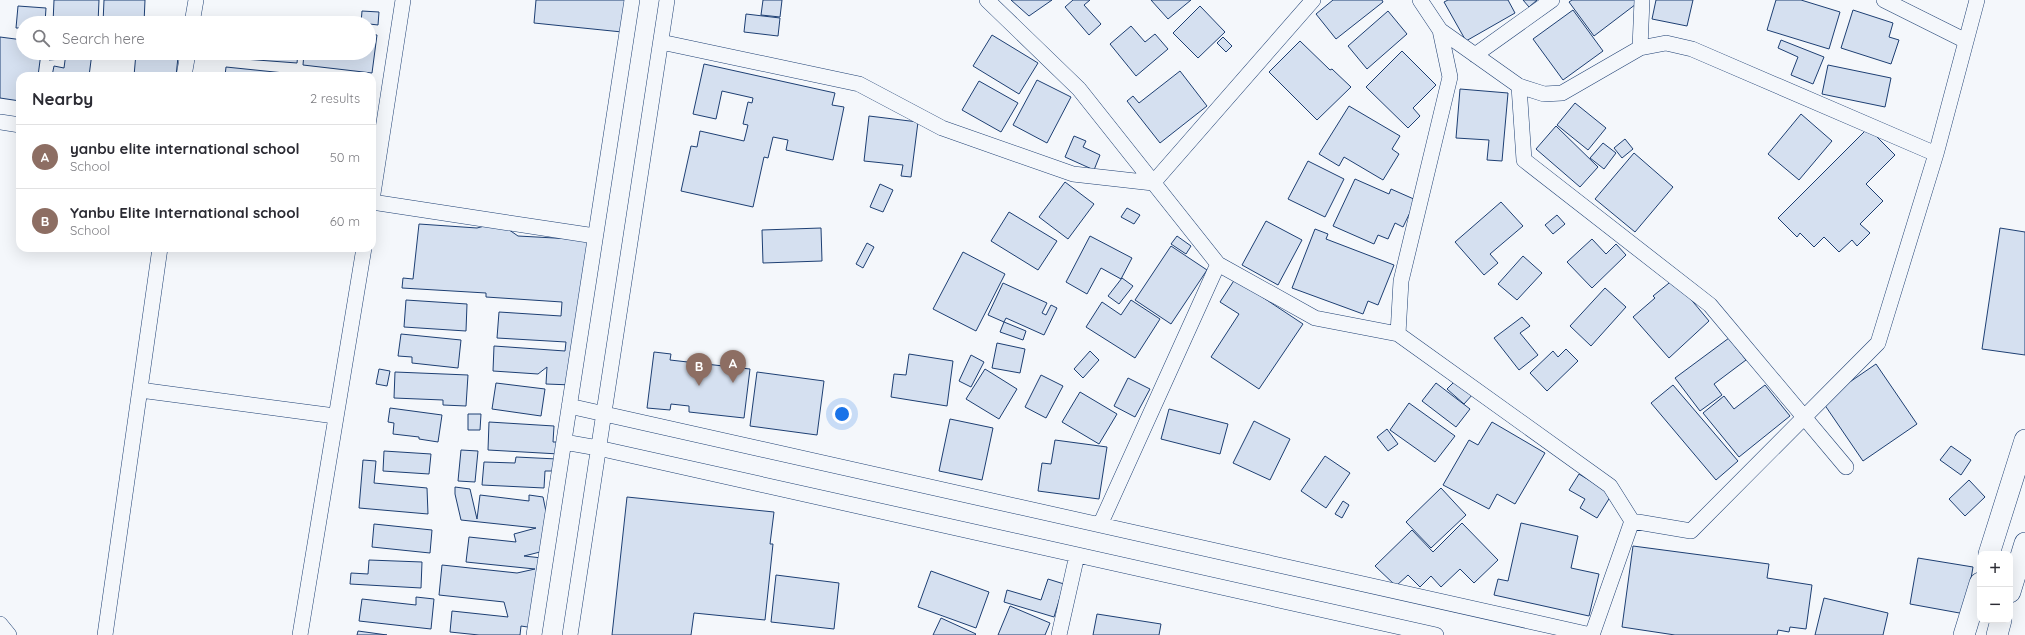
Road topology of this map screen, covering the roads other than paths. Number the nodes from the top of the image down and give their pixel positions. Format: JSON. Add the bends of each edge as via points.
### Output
{"nodes":[{"id":1,"x":196,"y":0,"type":"edge"},
{"id":2,"x":403,"y":0,"type":"edge"},
{"id":3,"x":632,"y":0,"type":"edge"},
{"id":4,"x":667,"y":0,"type":"edge"},
{"id":5,"x":987,"y":0,"type":"edge"},
{"id":6,"x":1313,"y":0,"type":"edge"},
{"id":7,"x":1420,"y":0,"type":"edge"},
{"id":8,"x":1552,"y":0,"type":"edge"},
{"id":9,"x":1642,"y":0,"type":"edge"},
{"id":10,"x":1884,"y":0,"type":"edge"},
{"id":11,"x":1977,"y":0,"type":"edge"},
{"id":12,"x":193,"y":16,"type":"edge"},
{"id":13,"x":1440,"y":30,"type":"junction"},
{"id":14,"x":1966,"y":41,"type":"junction"},
{"id":15,"x":661,"y":42,"type":"junction"},
{"id":16,"x":1640,"y":48,"type":"junction"},
{"id":17,"x":1476,"y":55,"type":"junction"},
{"id":18,"x":187,"y":60,"type":"edge"},
{"id":19,"x":185,"y":72,"type":"edge"},
{"id":20,"x":1519,"y":86,"type":"junction"},
{"id":21,"x":0,"y":122,"type":"edge"},
{"id":22,"x":16,"y":124,"type":"edge"},
{"id":23,"x":1936,"y":154,"type":"junction"},
{"id":24,"x":376,"y":175,"type":"edge"},
{"id":25,"x":1153,"y":183,"type":"junction"},
{"id":26,"x":376,"y":202,"type":"edge"},
{"id":27,"x":596,"y":236,"type":"junction"},
{"id":28,"x":159,"y":252,"type":"edge"},
{"id":29,"x":363,"y":252,"type":"edge"},
{"id":30,"x":1218,"y":264,"type":"junction"},
{"id":31,"x":1398,"y":334,"type":"junction"},
{"id":32,"x":140,"y":390,"type":"junction"},
{"id":33,"x":569,"y":406,"type":"junction"},
{"id":34,"x":604,"y":413,"type":"junction"},
{"id":35,"x":335,"y":416,"type":"junction"},
{"id":36,"x":1805,"y":417,"type":"junction"},
{"id":37,"x":2025,"y":440,"type":"edge"},
{"id":38,"x":564,"y":442,"type":"junction"},
{"id":39,"x":598,"y":448,"type":"junction"},
{"id":40,"x":1846,"y":466,"type":"dead end"},
{"id":41,"x":1632,"y":521,"type":"junction"},
{"id":42,"x":1100,"y":524,"type":"junction"},
{"id":43,"x":2025,"y":543,"type":"edge"},
{"id":44,"x":1990,"y":551,"type":"edge"},
{"id":45,"x":1077,"y":555,"type":"junction"},
{"id":46,"x":1979,"y":587,"type":"edge"},
{"id":47,"x":2012,"y":587,"type":"edge"},
{"id":48,"x":2000,"y":623,"type":"edge"},
{"id":49,"x":0,"y":624,"type":"edge"},
{"id":50,"x":9,"y":635,"type":"edge"},
{"id":51,"x":105,"y":635,"type":"edge"},
{"id":52,"x":300,"y":635,"type":"edge"},
{"id":53,"x":534,"y":635,"type":"edge"},
{"id":54,"x":570,"y":635,"type":"edge"},
{"id":55,"x":1059,"y":635,"type":"edge"},
{"id":56,"x":1436,"y":635,"type":"edge"},
{"id":57,"x":1592,"y":635,"type":"edge"},
{"id":58,"x":1964,"y":635,"type":"edge"},
{"id":59,"x":1997,"y":635,"type":"edge"}],
"edges":[{"from":1,"to":12,"type":"street"},
{"from":2,"to":24,"type":"street"},
{"from":3,"to":27,"type":"street"},
{"from":4,"to":15,"type":"street"},
{"from":5,"to":25,"type":"street","via":[[1079,89]]},
{"from":6,"to":25,"type":"street"},
{"from":7,"to":13,"type":"street"},
{"from":8,"to":17,"type":"street"},
{"from":9,"to":16,"type":"street"},
{"from":10,"to":14,"type":"street"},
{"from":11,"to":14,"type":"street"},
{"from":13,"to":17,"type":"street"},
{"from":13,"to":31,"type":"street","via":[[1450,77],[1401,281]]},
{"from":14,"to":23,"type":"street"},
{"from":15,"to":25,"type":"street","via":[[859,84],[942,128],[1073,174]]},
{"from":15,"to":34,"type":"street"},
{"from":16,"to":20,"type":"street","via":[[1562,93],[1544,94]]},
{"from":16,"to":23,"type":"street","via":[[1666,43],[1692,49]]},
{"from":17,"to":20,"type":"street"},
{"from":18,"to":19,"type":"street"},
{"from":20,"to":36,"type":"street","via":[[1524,160],[1710,305]]},
{"from":21,"to":22,"type":"street"},
{"from":23,"to":36,"type":"street","via":[[1878,343]]},
{"from":25,"to":30,"type":"street"},
{"from":26,"to":27,"type":"street"},
{"from":27,"to":33,"type":"street"},
{"from":28,"to":32,"type":"street"},
{"from":29,"to":35,"type":"street"},
{"from":30,"to":31,"type":"street","via":[[1315,318]]},
{"from":30,"to":42,"type":"street"},
{"from":31,"to":41,"type":"street","via":[[1610,486]]},
{"from":32,"to":35,"type":"street"},
{"from":32,"to":51,"type":"street"},
{"from":33,"to":34,"type":"street"},
{"from":33,"to":38,"type":"street"},
{"from":34,"to":39,"type":"street"},
{"from":34,"to":42,"type":"street"},
{"from":35,"to":52,"type":"street"},
{"from":36,"to":40,"type":"street"},
{"from":36,"to":41,"type":"street","via":[[1691,531]]},
{"from":37,"to":44,"type":"main road"},
{"from":38,"to":39,"type":"street"},
{"from":38,"to":53,"type":"street"},
{"from":39,"to":45,"type":"street"},
{"from":39,"to":54,"type":"street"},
{"from":41,"to":57,"type":"street"},
{"from":42,"to":57,"type":"street"},
{"from":43,"to":47,"type":"main road"},
{"from":45,"to":55,"type":"street"},
{"from":45,"to":56,"type":"street"},
{"from":46,"to":58,"type":"main road"},
{"from":48,"to":59,"type":"main road"},
{"from":49,"to":50,"type":"street"}]}
